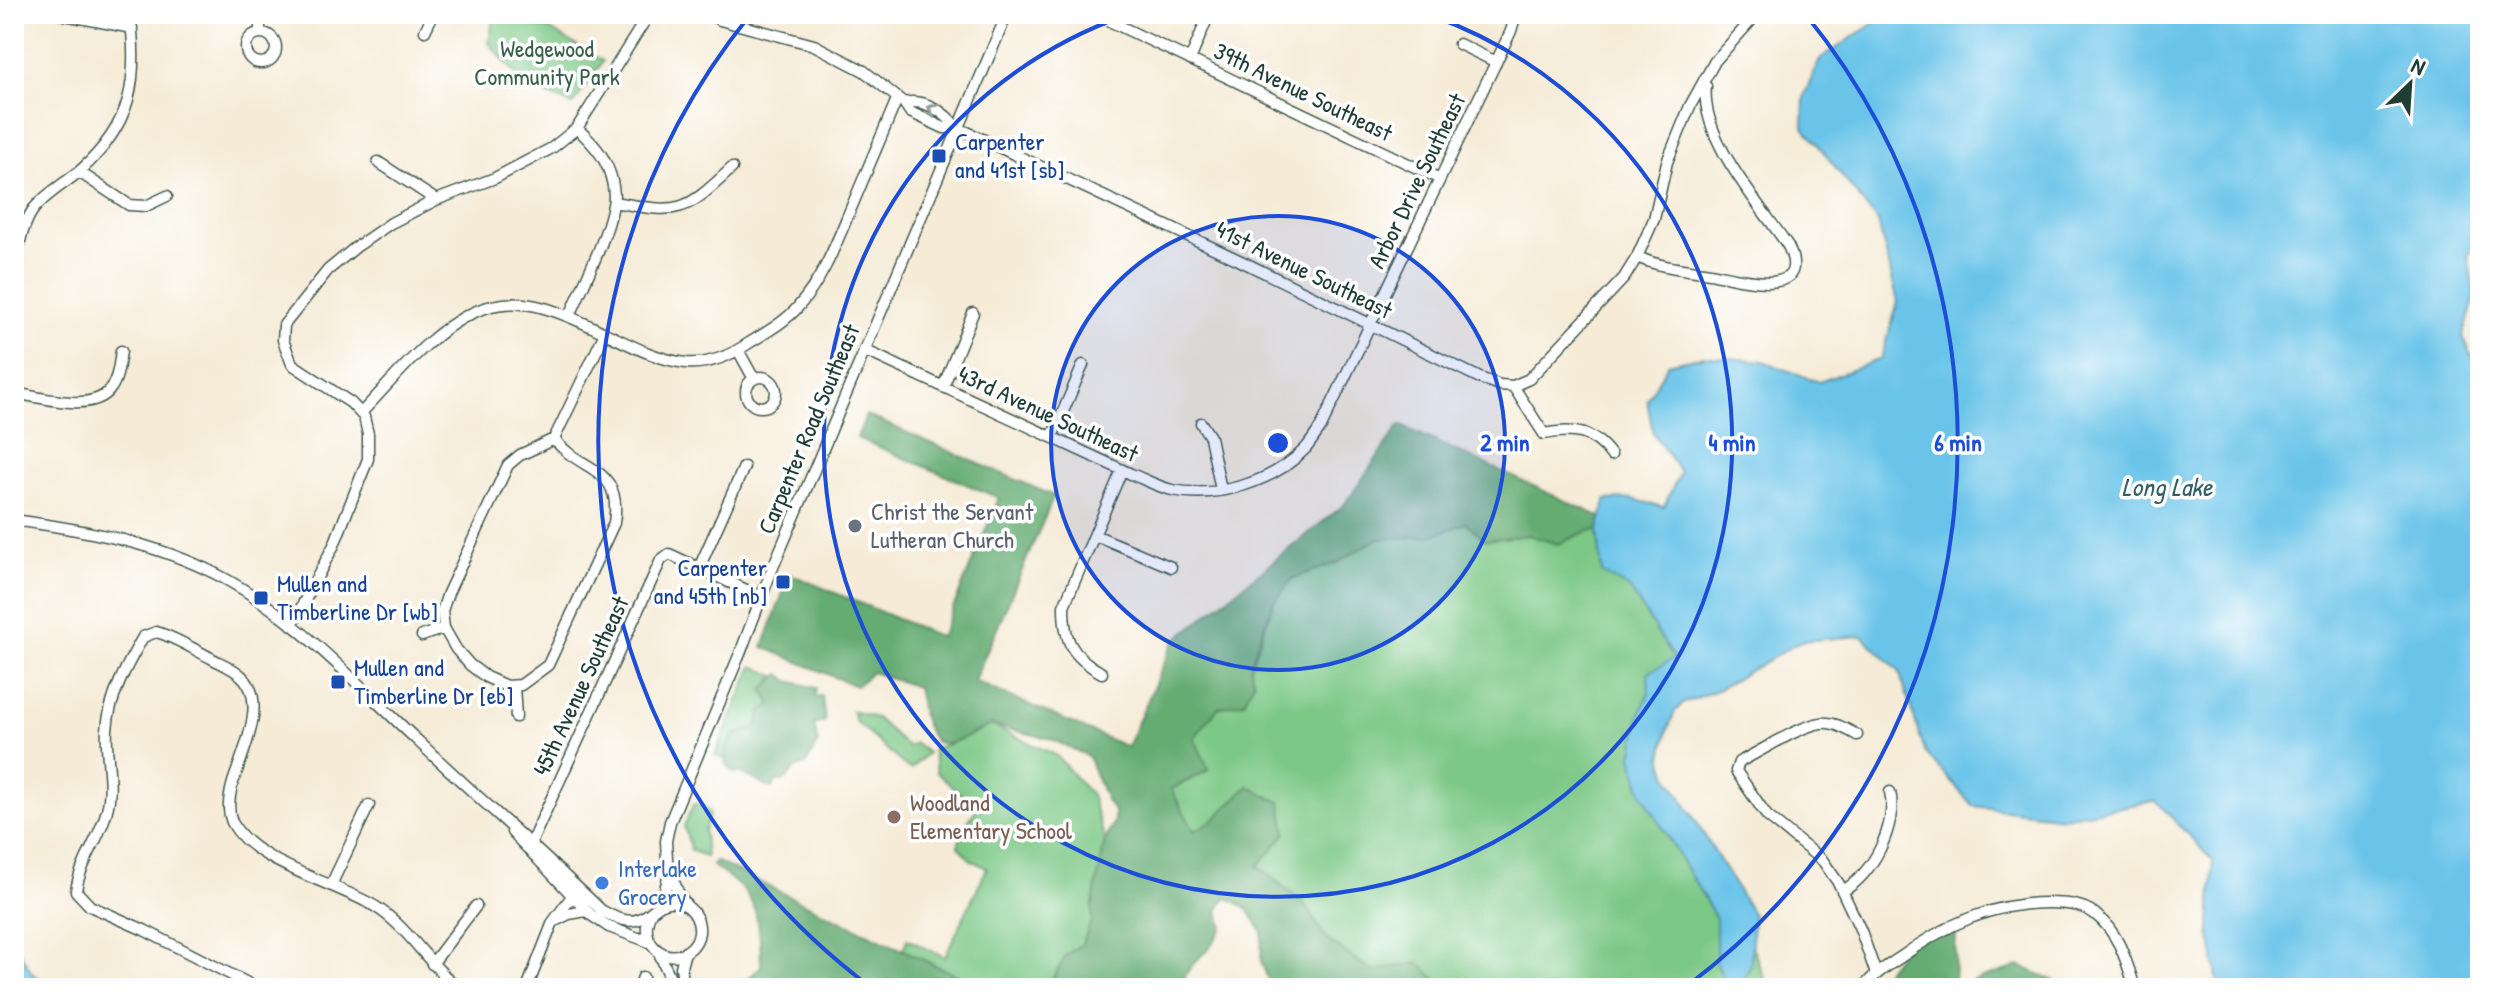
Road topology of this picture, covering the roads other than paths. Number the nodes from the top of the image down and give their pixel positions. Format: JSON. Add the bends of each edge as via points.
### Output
{"nodes":[{"id":1,"x":60,"y":14,"type":"edge"},
{"id":2,"x":130,"y":14,"type":"edge"},
{"id":3,"x":260,"y":14,"type":"edge"},
{"id":4,"x":433,"y":14,"type":"edge"},
{"id":5,"x":649,"y":14,"type":"edge"},
{"id":6,"x":708,"y":14,"type":"edge"},
{"id":7,"x":1007,"y":14,"type":"edge"},
{"id":8,"x":1209,"y":14,"type":"edge"},
{"id":9,"x":1516,"y":14,"type":"edge"},
{"id":10,"x":1757,"y":14,"type":"edge"},
{"id":11,"x":1107,"y":20,"type":"dead end"},
{"id":12,"x":132,"y":28,"type":"junction"},
{"id":13,"x":425,"y":31,"type":"dead end"},
{"id":14,"x":260,"y":33,"type":"dead end"},
{"id":15,"x":1459,"y":44,"type":"dead end"},
{"id":16,"x":1190,"y":60,"type":"junction"},
{"id":17,"x":1496,"y":62,"type":"junction"},
{"id":18,"x":1706,"y":80,"type":"junction"},
{"id":19,"x":901,"y":101,"type":"junction"},
{"id":20,"x":577,"y":128,"type":"junction"},
{"id":21,"x":957,"y":128,"type":"junction"},
{"id":22,"x":378,"y":162,"type":"dead end"},
{"id":23,"x":732,"y":168,"type":"dead end"},
{"id":24,"x":79,"y":172,"type":"junction"},
{"id":25,"x":1440,"y":179,"type":"junction"},
{"id":26,"x":167,"y":196,"type":"dead end"},
{"id":27,"x":436,"y":200,"type":"junction"},
{"id":28,"x":614,"y":202,"type":"junction"},
{"id":29,"x":1637,"y":257,"type":"junction"},
{"id":30,"x":14,"y":268,"type":"edge"},
{"id":31,"x":973,"y":313,"type":"dead end"},
{"id":32,"x":570,"y":316,"type":"junction"},
{"id":33,"x":1371,"y":324,"type":"junction"},
{"id":34,"x":605,"y":333,"type":"junction"},
{"id":35,"x":738,"y":350,"type":"junction"},
{"id":36,"x":864,"y":350,"type":"junction"},
{"id":37,"x":121,"y":351,"type":"dead end"},
{"id":38,"x":1083,"y":365,"type":"dead end"},
{"id":39,"x":754,"y":379,"type":"dead end"},
{"id":40,"x":1513,"y":386,"type":"junction"},
{"id":41,"x":943,"y":387,"type":"junction"},
{"id":42,"x":14,"y":393,"type":"edge"},
{"id":43,"x":361,"y":413,"type":"junction"},
{"id":44,"x":1201,"y":423,"type":"dead end"},
{"id":45,"x":1052,"y":437,"type":"junction"},
{"id":46,"x":554,"y":439,"type":"junction"},
{"id":47,"x":1611,"y":455,"type":"dead end"},
{"id":48,"x":744,"y":467,"type":"dead end"},
{"id":49,"x":1122,"y":470,"type":"junction"},
{"id":50,"x":1221,"y":490,"type":"junction"},
{"id":51,"x":14,"y":520,"type":"edge"},
{"id":52,"x":1095,"y":535,"type":"junction"},
{"id":53,"x":1171,"y":567,"type":"dead end"},
{"id":54,"x":699,"y":568,"type":"junction"},
{"id":55,"x":761,"y":597,"type":"junction"},
{"id":56,"x":292,"y":625,"type":"junction"},
{"id":57,"x":444,"y":628,"type":"junction"},
{"id":58,"x":422,"y":636,"type":"dead end"},
{"id":59,"x":1102,"y":673,"type":"dead end"},
{"id":60,"x":514,"y":686,"type":"junction"},
{"id":61,"x":516,"y":717,"type":"dead end"},
{"id":62,"x":1857,"y":735,"type":"dead end"},
{"id":63,"x":1890,"y":792,"type":"dead end"},
{"id":64,"x":369,"y":805,"type":"dead end"},
{"id":65,"x":503,"y":821,"type":"junction"},
{"id":66,"x":531,"y":843,"type":"junction"},
{"id":67,"x":668,"y":865,"type":"junction"},
{"id":68,"x":331,"y":885,"type":"junction"},
{"id":69,"x":1842,"y":891,"type":"junction"},
{"id":70,"x":572,"y":896,"type":"junction"},
{"id":71,"x":662,"y":903,"type":"junction"},
{"id":72,"x":686,"y":905,"type":"junction"},
{"id":73,"x":476,"y":906,"type":"dead end"},
{"id":74,"x":601,"y":910,"type":"junction"},
{"id":75,"x":586,"y":911,"type":"junction"},
{"id":76,"x":652,"y":911,"type":"junction"},
{"id":77,"x":553,"y":922,"type":"junction"},
{"id":78,"x":649,"y":942,"type":"junction"},
{"id":79,"x":658,"y":951,"type":"junction"},
{"id":80,"x":685,"y":952,"type":"junction"},
{"id":81,"x":432,"y":964,"type":"junction"},
{"id":82,"x":1876,"y":974,"type":"junction"},
{"id":83,"x":257,"y":988,"type":"edge"},
{"id":84,"x":458,"y":988,"type":"edge"},
{"id":85,"x":527,"y":988,"type":"edge"},
{"id":86,"x":675,"y":988,"type":"edge"},
{"id":87,"x":684,"y":988,"type":"edge"},
{"id":88,"x":1863,"y":988,"type":"edge"},
{"id":89,"x":2135,"y":988,"type":"edge"}],
"edges":[{"from":1,"to":12,"type":"street"},
{"from":2,"to":12,"type":"street"},
{"from":3,"to":14,"type":"street"},
{"from":4,"to":13,"type":"street"},
{"from":5,"to":20,"type":"street"},
{"from":6,"to":19,"type":"street","name":"41st Avenue Southeast","via":[[814,45],[864,71]]},
{"from":7,"to":21,"type":"street","name":"Carpenter Road Southeast"},
{"from":8,"to":16,"type":"street"},
{"from":9,"to":17,"type":"street","name":"Arbor Drive Southeast"},
{"from":10,"to":18,"type":"street","via":[[1715,61]]},
{"from":11,"to":16,"type":"street","name":"39th Avenue Southeast"},
{"from":12,"to":24,"type":"street","via":[[133,87],[126,110],[117,129]]},
{"from":15,"to":17,"type":"street"},
{"from":16,"to":25,"type":"street","name":"39th Avenue Southeast"},
{"from":17,"to":25,"type":"street","name":"Arbor Drive Southeast"},
{"from":18,"to":29,"type":"street","via":[[1677,135],[1654,219]]},
{"from":18,"to":29,"type":"street","via":[[1704,100],[1711,126],[1729,162],[1788,246],[1792,268],[1780,282],[1756,282],[1676,270]]},
{"from":19,"to":21,"type":"street","name":"41st Avenue Southeast","via":[[910,112],[944,128]]},
{"from":19,"to":35,"type":"street","via":[[813,289],[795,311]]},
{"from":20,"to":27,"type":"street","via":[[510,171]]},
{"from":20,"to":28,"type":"street","via":[[606,163]]},
{"from":21,"to":33,"type":"street","name":"41st Avenue Southeast"},
{"from":21,"to":36,"type":"street","name":"Carpenter Road Southeast"},
{"from":22,"to":27,"type":"street"},
{"from":23,"to":28,"type":"street","via":[[690,204],[674,210]]},
{"from":24,"to":26,"type":"street","via":[[129,205],[146,206]]},
{"from":24,"to":30,"type":"street","via":[[36,206]]},
{"from":25,"to":33,"type":"street","name":"Arbor Drive Southeast"},
{"from":27,"to":43,"type":"street","via":[[347,254],[284,325],[292,364]]},
{"from":28,"to":32,"type":"street"},
{"from":29,"to":40,"type":"street","via":[[1556,351],[1529,379]]},
{"from":31,"to":41,"type":"street"},
{"from":32,"to":34,"type":"street"},
{"from":32,"to":43,"type":"street","via":[[512,302],[462,318]]},
{"from":33,"to":40,"type":"street","name":"41st Avenue Southeast","via":[[1482,379]]},
{"from":33,"to":50,"type":"street","name":"Arbor Drive Southeast","via":[[1305,449],[1253,483]]},
{"from":34,"to":35,"type":"street","via":[[653,356],[687,363],[710,362]]},
{"from":34,"to":46,"type":"street"},
{"from":35,"to":39,"type":"street"},
{"from":36,"to":41,"type":"street","name":"43rd Avenue Southeast"},
{"from":36,"to":55,"type":"street","name":"Carpenter Road Southeast"},
{"from":37,"to":42,"type":"street","via":[[113,385],[96,401]]},
{"from":38,"to":45,"type":"street"},
{"from":40,"to":47,"type":"street","via":[[1544,434],[1589,433]]},
{"from":41,"to":45,"type":"street","name":"43rd Avenue Southeast"},
{"from":43,"to":56,"type":"street","via":[[368,459],[334,545]]},
{"from":44,"to":50,"type":"street","via":[[1210,437]]},
{"from":45,"to":49,"type":"street","name":"43rd Avenue Southeast"},
{"from":46,"to":57,"type":"street","via":[[508,465],[448,593]]},
{"from":46,"to":60,"type":"street","via":[[563,451],[603,475],[611,486],[616,513],[548,665]]},
{"from":48,"to":54,"type":"street"},
{"from":49,"to":50,"type":"street","name":"43rd Avenue Southeast","via":[[1170,490]]},
{"from":49,"to":52,"type":"street"},
{"from":51,"to":56,"type":"street","via":[[151,547],[236,585]]},
{"from":52,"to":53,"type":"street"},
{"from":52,"to":59,"type":"street","via":[[1064,606],[1064,631],[1079,657]]},
{"from":54,"to":55,"type":"street","name":"45th Avenue Southeast"},
{"from":54,"to":66,"type":"street","name":"45th Avenue Southeast","via":[[669,554],[661,560]]},
{"from":55,"to":67,"type":"street","name":"Carpenter Road Southeast","via":[[670,822]]},
{"from":56,"to":65,"type":"street"},
{"from":57,"to":58,"type":"street"},
{"from":57,"to":60,"type":"street","via":[[470,665],[496,682]]},
{"from":60,"to":61,"type":"street"},
{"from":62,"to":69,"type":"street","via":[[1822,723],[1739,762],[1736,771],[1767,816],[1823,861]]},
{"from":63,"to":69,"type":"street","via":[[1891,811],[1880,850],[1863,876]]},
{"from":64,"to":68,"type":"street"},
{"from":65,"to":66,"type":"street"},
{"from":65,"to":70,"type":"street"},
{"from":66,"to":74,"type":"street"},
{"from":67,"to":71,"type":"street","name":"Carpenter Road Southeast"},
{"from":67,"to":72,"type":"street","name":"Carpenter Road Southeast"},
{"from":68,"to":81,"type":"street","via":[[392,919]]},
{"from":68,"to":83,"type":"street","via":[[256,849],[230,819],[229,801],[254,716],[251,692],[240,674],[156,632],[143,637],[109,710],[107,812],[78,874],[76,891],[90,906]]},
{"from":69,"to":82,"type":"street"},
{"from":70,"to":74,"type":"street"},
{"from":70,"to":75,"type":"street"},
{"from":70,"to":77,"type":"street"},
{"from":71,"to":72,"type":"street"},
{"from":71,"to":76,"type":"street"},
{"from":72,"to":80,"type":"street","via":[[698,919],[699,933]]},
{"from":73,"to":81,"type":"street"},
{"from":74,"to":76,"type":"street","via":[[634,921]]},
{"from":75,"to":77,"type":"street"},
{"from":75,"to":78,"type":"street","via":[[609,927]]},
{"from":76,"to":78,"type":"street","via":[[646,929]]},
{"from":77,"to":85,"type":"street"},
{"from":78,"to":79,"type":"street"},
{"from":79,"to":80,"type":"street"},
{"from":79,"to":86,"type":"street"},
{"from":80,"to":87,"type":"street"},
{"from":81,"to":84,"type":"street"},
{"from":82,"to":88,"type":"street"},
{"from":82,"to":89,"type":"street","via":[[1920,943],[1978,914],[2059,903],[2093,913],[2109,929],[2121,946]]}]}
